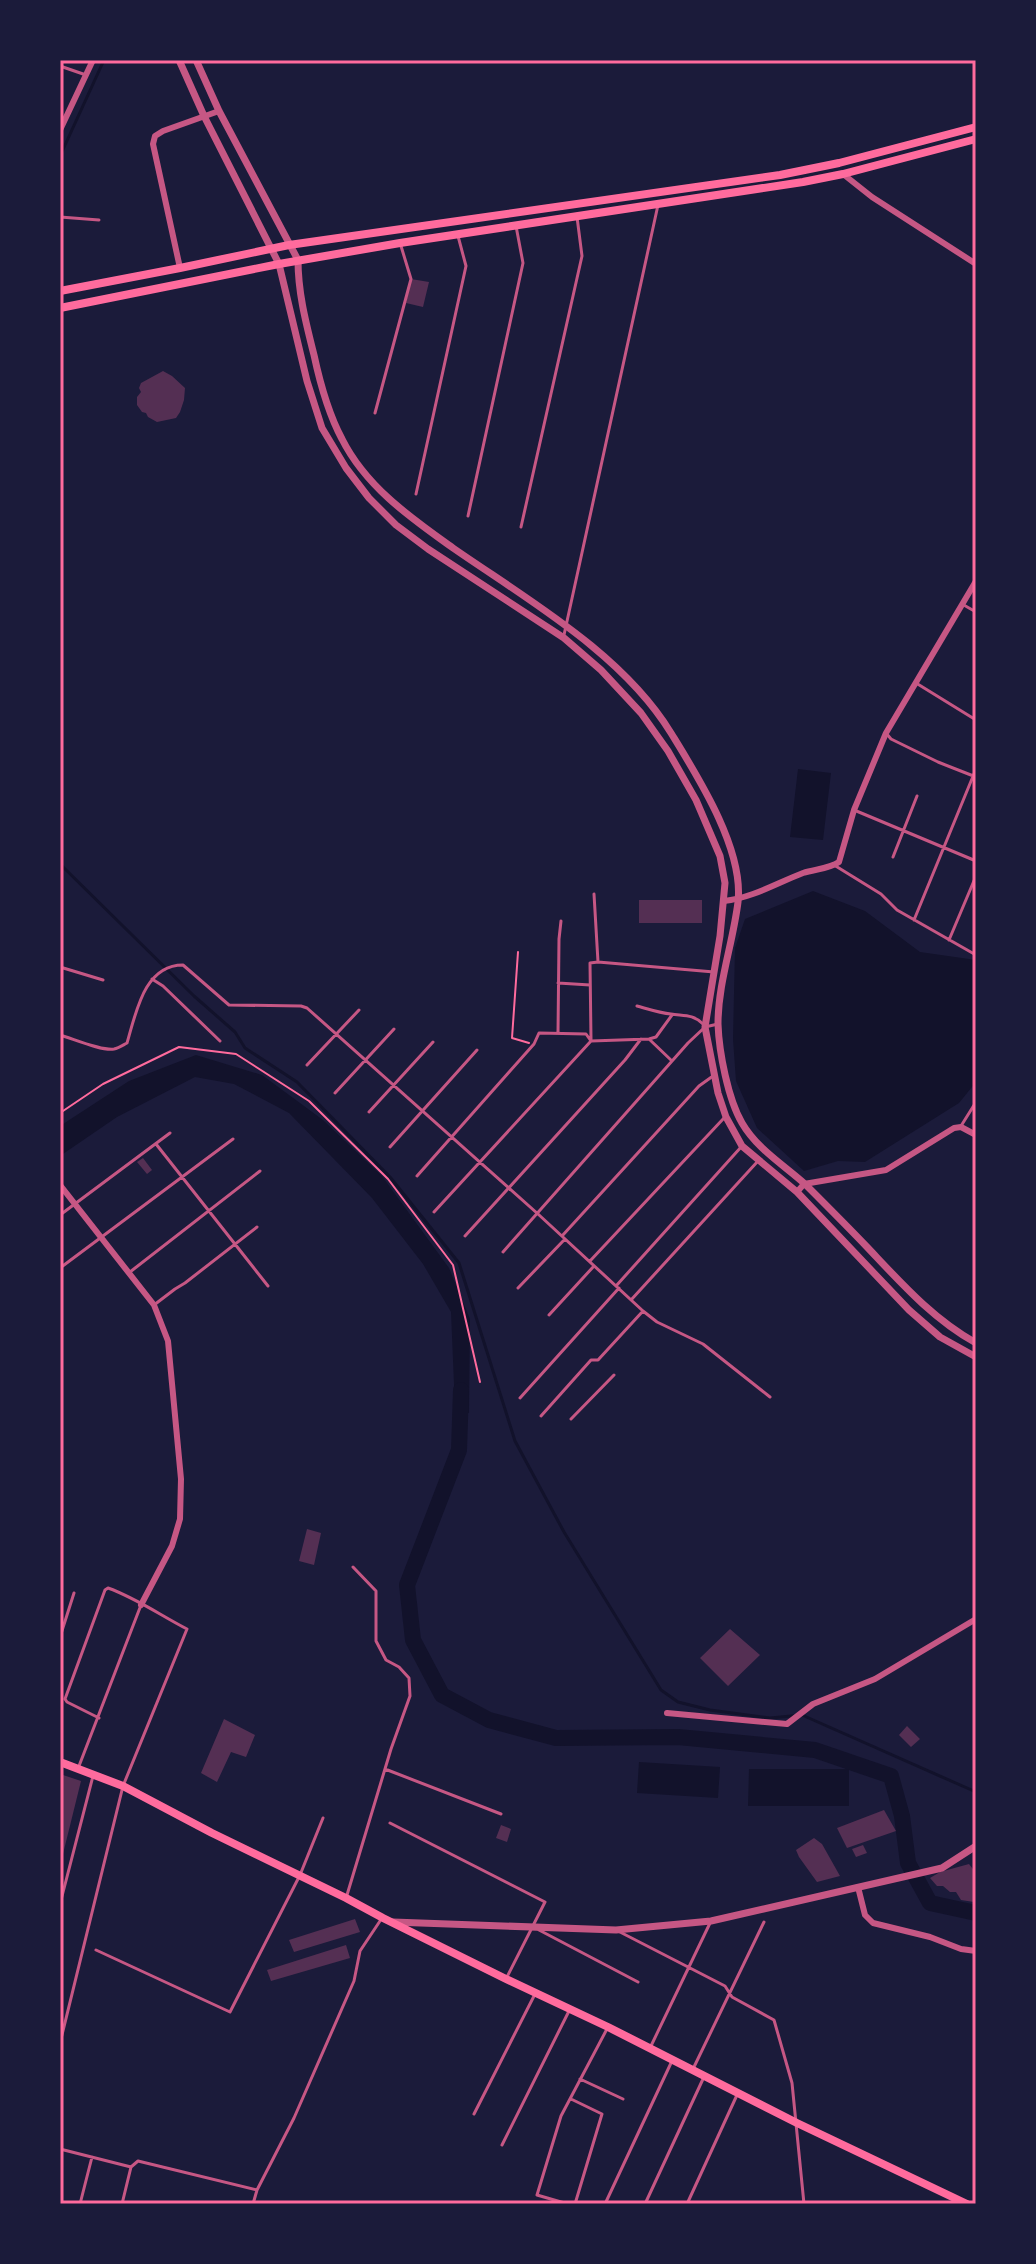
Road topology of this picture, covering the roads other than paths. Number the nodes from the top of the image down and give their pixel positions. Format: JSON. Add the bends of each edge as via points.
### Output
{"nodes":[{"id":1,"x":93,"y":60,"type":"edge"},
{"id":2,"x":179,"y":60,"type":"edge"},
{"id":3,"x":196,"y":60,"type":"edge"},
{"id":4,"x":60,"y":66,"type":"edge"},
{"id":5,"x":86,"y":75,"type":"junction"},
{"id":6,"x":219,"y":111,"type":"junction"},
{"id":7,"x":204,"y":116,"type":"junction"},
{"id":8,"x":976,"y":127,"type":"edge"},
{"id":9,"x":60,"y":130,"type":"edge"},
{"id":10,"x":976,"y":139,"type":"edge"},
{"id":11,"x":843,"y":174,"type":"junction"},
{"id":12,"x":658,"y":205,"type":"junction"},
{"id":13,"x":60,"y":217,"type":"edge"},
{"id":14,"x":577,"y":217,"type":"junction"},
{"id":15,"x":99,"y":220,"type":"dead end"},
{"id":16,"x":516,"y":226,"type":"junction"},
{"id":17,"x":458,"y":234,"type":"junction"},
{"id":18,"x":400,"y":243,"type":"junction"},
{"id":19,"x":289,"y":245,"type":"junction"},
{"id":20,"x":271,"y":248,"type":"junction"},
{"id":21,"x":298,"y":260,"type":"junction"},
{"id":22,"x":279,"y":264,"type":"junction"},
{"id":23,"x":976,"y":264,"type":"edge"},
{"id":24,"x":180,"y":268,"type":"junction"},
{"id":25,"x":60,"y":291,"type":"edge"},
{"id":26,"x":60,"y":308,"type":"edge"},
{"id":27,"x":375,"y":413,"type":"dead end"},
{"id":28,"x":416,"y":494,"type":"dead end"},
{"id":29,"x":468,"y":516,"type":"dead end"},
{"id":30,"x":521,"y":527,"type":"dead end"},
{"id":31,"x":976,"y":581,"type":"edge"},
{"id":32,"x":962,"y":604,"type":"junction"},
{"id":33,"x":976,"y":612,"type":"edge"},
{"id":34,"x":565,"y":625,"type":"junction"},
{"id":35,"x":564,"y":638,"type":"junction"},
{"id":36,"x":916,"y":683,"type":"junction"},
{"id":37,"x":976,"y":720,"type":"edge"},
{"id":38,"x":886,"y":733,"type":"junction"},
{"id":39,"x":976,"y":769,"type":"edge"},
{"id":40,"x":975,"y":777,"type":"edge"},
{"id":41,"x":706,"y":795,"type":"junction"},
{"id":42,"x":917,"y":796,"type":"dead end"},
{"id":43,"x":696,"y":800,"type":"junction"},
{"id":44,"x":854,"y":810,"type":"junction"},
{"id":45,"x":904,"y":831,"type":"junction"},
{"id":46,"x":943,"y":847,"type":"junction"},
{"id":47,"x":893,"y":857,"type":"dead end"},
{"id":48,"x":976,"y":861,"type":"edge"},
{"id":49,"x":834,"y":865,"type":"junction"},
{"id":50,"x":976,"y":876,"type":"edge"},
{"id":51,"x":594,"y":894,"type":"dead end"},
{"id":52,"x":738,"y":900,"type":"junction"},
{"id":53,"x":724,"y":901,"type":"junction"},
{"id":54,"x":914,"y":920,"type":"junction"},
{"id":55,"x":561,"y":921,"type":"dead end"},
{"id":56,"x":949,"y":940,"type":"junction"},
{"id":57,"x":976,"y":955,"type":"edge"},
{"id":58,"x":598,"y":962,"type":"junction"},
{"id":59,"x":60,"y":967,"type":"edge"},
{"id":60,"x":714,"y":972,"type":"junction"},
{"id":61,"x":152,"y":979,"type":"junction"},
{"id":62,"x":103,"y":980,"type":"dead end"},
{"id":63,"x":558,"y":983,"type":"junction"},
{"id":64,"x":590,"y":985,"type":"junction"},
{"id":65,"x":637,"y":1006,"type":"dead end"},
{"id":66,"x":359,"y":1010,"type":"dead end"},
{"id":67,"x":672,"y":1015,"type":"junction"},
{"id":68,"x":718,"y":1024,"type":"junction"},
{"id":69,"x":705,"y":1027,"type":"junction"},
{"id":70,"x":394,"y":1029,"type":"dead end"},
{"id":71,"x":558,"y":1033,"type":"junction"},
{"id":72,"x":336,"y":1034,"type":"junction"},
{"id":73,"x":60,"y":1035,"type":"edge"},
{"id":74,"x":641,"y":1039,"type":"junction"},
{"id":75,"x":649,"y":1039,"type":"junction"},
{"id":76,"x":220,"y":1041,"type":"dead end"},
{"id":77,"x":591,"y":1041,"type":"junction"},
{"id":78,"x":433,"y":1042,"type":"dead end"},
{"id":79,"x":477,"y":1050,"type":"dead end"},
{"id":80,"x":364,"y":1060,"type":"junction"},
{"id":81,"x":672,"y":1061,"type":"junction"},
{"id":82,"x":307,"y":1065,"type":"dead end"},
{"id":83,"x":714,"y":1075,"type":"junction"},
{"id":84,"x":392,"y":1086,"type":"junction"},
{"id":85,"x":335,"y":1093,"type":"dead end"},
{"id":86,"x":976,"y":1102,"type":"edge"},
{"id":87,"x":422,"y":1111,"type":"junction"},
{"id":88,"x":369,"y":1112,"type":"dead end"},
{"id":89,"x":726,"y":1117,"type":"junction"},
{"id":90,"x":961,"y":1127,"type":"junction"},
{"id":91,"x":170,"y":1133,"type":"dead end"},
{"id":92,"x":976,"y":1135,"type":"edge"},
{"id":93,"x":451,"y":1138,"type":"junction"},
{"id":94,"x":233,"y":1139,"type":"dead end"},
{"id":95,"x":156,"y":1144,"type":"junction"},
{"id":96,"x":742,"y":1146,"type":"junction"},
{"id":97,"x":390,"y":1147,"type":"dead end"},
{"id":98,"x":758,"y":1160,"type":"junction"},
{"id":99,"x":480,"y":1162,"type":"junction"},
{"id":100,"x":260,"y":1171,"type":"dead end"},
{"id":101,"x":417,"y":1176,"type":"dead end"},
{"id":102,"x":182,"y":1177,"type":"junction"},
{"id":103,"x":804,"y":1184,"type":"junction"},
{"id":104,"x":60,"y":1185,"type":"edge"},
{"id":105,"x":508,"y":1187,"type":"junction"},
{"id":106,"x":797,"y":1192,"type":"junction"},
{"id":107,"x":76,"y":1203,"type":"junction"},
{"id":108,"x":208,"y":1210,"type":"junction"},
{"id":109,"x":434,"y":1212,"type":"dead end"},
{"id":110,"x":538,"y":1214,"type":"junction"},
{"id":111,"x":60,"y":1215,"type":"edge"},
{"id":112,"x":257,"y":1227,"type":"dead end"},
{"id":113,"x":102,"y":1236,"type":"junction"},
{"id":114,"x":465,"y":1236,"type":"dead end"},
{"id":115,"x":564,"y":1237,"type":"junction"},
{"id":116,"x":235,"y":1245,"type":"junction"},
{"id":117,"x":503,"y":1252,"type":"dead end"},
{"id":118,"x":590,"y":1261,"type":"junction"},
{"id":119,"x":594,"y":1266,"type":"junction"},
{"id":120,"x":60,"y":1268,"type":"edge"},
{"id":121,"x":129,"y":1273,"type":"junction"},
{"id":122,"x":268,"y":1286,"type":"dead end"},
{"id":123,"x":617,"y":1287,"type":"junction"},
{"id":124,"x":518,"y":1288,"type":"dead end"},
{"id":125,"x":631,"y":1300,"type":"junction"},
{"id":126,"x":154,"y":1305,"type":"junction"},
{"id":127,"x":643,"y":1311,"type":"junction"},
{"id":128,"x":549,"y":1315,"type":"dead end"},
{"id":129,"x":976,"y":1343,"type":"edge"},
{"id":130,"x":976,"y":1357,"type":"edge"},
{"id":131,"x":614,"y":1375,"type":"dead end"},
{"id":132,"x":770,"y":1397,"type":"dead end"},
{"id":133,"x":520,"y":1398,"type":"dead end"},
{"id":134,"x":541,"y":1416,"type":"dead end"},
{"id":135,"x":571,"y":1419,"type":"dead end"},
{"id":136,"x":353,"y":1567,"type":"dead end"},
{"id":137,"x":74,"y":1593,"type":"dead end"},
{"id":138,"x":141,"y":1605,"type":"junction"},
{"id":139,"x":976,"y":1619,"type":"edge"},
{"id":140,"x":60,"y":1637,"type":"edge"},
{"id":141,"x":667,"y":1713,"type":"dead end"},
{"id":142,"x":99,"y":1718,"type":"junction"},
{"id":143,"x":60,"y":1762,"type":"edge"},
{"id":144,"x":78,"y":1768,"type":"junction"},
{"id":145,"x":385,"y":1769,"type":"junction"},
{"id":146,"x":94,"y":1774,"type":"junction"},
{"id":147,"x":123,"y":1786,"type":"junction"},
{"id":148,"x":501,"y":1814,"type":"dead end"},
{"id":149,"x":323,"y":1818,"type":"dead end"},
{"id":150,"x":390,"y":1823,"type":"dead end"},
{"id":151,"x":976,"y":1846,"type":"edge"},
{"id":152,"x":300,"y":1875,"type":"junction"},
{"id":153,"x":858,"y":1887,"type":"junction"},
{"id":154,"x":61,"y":1896,"type":"edge"},
{"id":155,"x":346,"y":1898,"type":"junction"},
{"id":156,"x":60,"y":1904,"type":"edge"},
{"id":157,"x":387,"y":1920,"type":"junction"},
{"id":158,"x":711,"y":1921,"type":"junction"},
{"id":159,"x":764,"y":1922,"type":"dead end"},
{"id":160,"x":534,"y":1927,"type":"junction"},
{"id":161,"x":616,"y":1930,"type":"junction"},
{"id":162,"x":96,"y":1950,"type":"dead end"},
{"id":163,"x":976,"y":1951,"type":"edge"},
{"id":164,"x":689,"y":1968,"type":"junction"},
{"id":165,"x":506,"y":1979,"type":"junction"},
{"id":166,"x":638,"y":1982,"type":"dead end"},
{"id":167,"x":730,"y":1992,"type":"junction"},
{"id":168,"x":536,"y":1993,"type":"junction"},
{"id":169,"x":570,"y":2009,"type":"junction"},
{"id":170,"x":608,"y":2027,"type":"junction"},
{"id":171,"x":60,"y":2043,"type":"edge"},
{"id":172,"x":650,"y":2048,"type":"junction"},
{"id":173,"x":672,"y":2059,"type":"junction"},
{"id":174,"x":693,"y":2069,"type":"junction"},
{"id":175,"x":705,"y":2075,"type":"junction"},
{"id":176,"x":580,"y":2079,"type":"junction"},
{"id":177,"x":738,"y":2092,"type":"junction"},
{"id":178,"x":570,"y":2098,"type":"junction"},
{"id":179,"x":623,"y":2099,"type":"dead end"},
{"id":180,"x":474,"y":2114,"type":"dead end"},
{"id":181,"x":797,"y":2123,"type":"junction"},
{"id":182,"x":502,"y":2145,"type":"dead end"},
{"id":183,"x":60,"y":2149,"type":"edge"},
{"id":184,"x":92,"y":2157,"type":"junction"},
{"id":185,"x":131,"y":2167,"type":"junction"},
{"id":186,"x":257,"y":2190,"type":"junction"},
{"id":187,"x":80,"y":2204,"type":"edge"},
{"id":188,"x":122,"y":2204,"type":"edge"},
{"id":189,"x":253,"y":2204,"type":"edge"},
{"id":190,"x":568,"y":2204,"type":"edge"},
{"id":191,"x":575,"y":2204,"type":"edge"},
{"id":192,"x":605,"y":2204,"type":"edge"},
{"id":193,"x":645,"y":2204,"type":"edge"},
{"id":194,"x":687,"y":2204,"type":"edge"},
{"id":195,"x":804,"y":2204,"type":"edge"},
{"id":196,"x":967,"y":2204,"type":"edge"}],
"edges":[{"from":1,"to":5,"type":"street"},
{"from":2,"to":7,"type":"street"},
{"from":3,"to":6,"type":"street"},
{"from":4,"to":5,"type":"lane"},
{"from":5,"to":9,"type":"street"},
{"from":6,"to":7,"type":"street"},
{"from":6,"to":19,"type":"street"},
{"from":7,"to":20,"type":"street"},
{"from":7,"to":24,"type":"street","via":[[163,131],[153,144]]},
{"from":8,"to":19,"type":"main road","via":[[780,175]]},
{"from":10,"to":11,"type":"main road"},
{"from":11,"to":12,"type":"main road"},
{"from":11,"to":23,"type":"street"},
{"from":12,"to":14,"type":"main road"},
{"from":12,"to":34,"type":"lane"},
{"from":13,"to":15,"type":"lane"},
{"from":14,"to":16,"type":"main road"},
{"from":14,"to":30,"type":"lane","via":[[582,256]]},
{"from":16,"to":17,"type":"main road"},
{"from":16,"to":29,"type":"lane","via":[[523,263]]},
{"from":17,"to":18,"type":"main road"},
{"from":17,"to":28,"type":"lane","via":[[466,266]]},
{"from":18,"to":21,"type":"main road"},
{"from":18,"to":27,"type":"lane","via":[[411,279]]},
{"from":19,"to":20,"type":"main road"},
{"from":19,"to":21,"type":"street"},
{"from":20,"to":22,"type":"street"},
{"from":20,"to":24,"type":"main road"},
{"from":21,"to":22,"type":"main road"},
{"from":21,"to":34,"type":"street","via":[[298,287],[319,378],[342,441],[361,467],[412,519]]},
{"from":22,"to":26,"type":"main road"},
{"from":22,"to":35,"type":"street","via":[[322,428],[346,468],[396,525]]},
{"from":24,"to":25,"type":"main road"},
{"from":31,"to":32,"type":"street"},
{"from":32,"to":33,"type":"lane"},
{"from":32,"to":36,"type":"street"},
{"from":34,"to":35,"type":"lane"},
{"from":34,"to":41,"type":"street","via":[[614,664],[642,696],[669,729]]},
{"from":35,"to":43,"type":"street","via":[[641,713]]},
{"from":36,"to":37,"type":"lane"},
{"from":36,"to":38,"type":"street"},
{"from":38,"to":40,"type":"lane"},
{"from":38,"to":44,"type":"street"},
{"from":39,"to":40,"type":"lane"},
{"from":40,"to":46,"type":"lane"},
{"from":41,"to":43,"type":"street"},
{"from":41,"to":52,"type":"street","via":[[734,853]]},
{"from":42,"to":45,"type":"lane"},
{"from":43,"to":53,"type":"street","via":[[720,856]]},
{"from":44,"to":45,"type":"lane"},
{"from":44,"to":49,"type":"street"},
{"from":45,"to":46,"type":"lane"},
{"from":45,"to":47,"type":"lane"},
{"from":46,"to":48,"type":"lane"},
{"from":46,"to":54,"type":"lane"},
{"from":49,"to":52,"type":"street"},
{"from":49,"to":54,"type":"lane"},
{"from":50,"to":56,"type":"lane"},
{"from":51,"to":58,"type":"lane"},
{"from":52,"to":53,"type":"street"},
{"from":52,"to":68,"type":"street"},
{"from":53,"to":60,"type":"street"},
{"from":54,"to":56,"type":"lane"},
{"from":55,"to":63,"type":"lane"},
{"from":56,"to":57,"type":"lane"},
{"from":58,"to":60,"type":"lane"},
{"from":58,"to":64,"type":"lane","via":[[590,963]]},
{"from":59,"to":62,"type":"lane"},
{"from":60,"to":69,"type":"street"},
{"from":61,"to":72,"type":"lane","via":[[171,965],[183,965],[229,1005],[301,1006]]},
{"from":61,"to":73,"type":"lane","via":[[143,991],[127,1043],[114,1049]]},
{"from":61,"to":76,"type":"lane"},
{"from":63,"to":64,"type":"lane"},
{"from":63,"to":71,"type":"lane"},
{"from":64,"to":77,"type":"lane"},
{"from":65,"to":67,"type":"lane"},
{"from":66,"to":72,"type":"lane"},
{"from":67,"to":69,"type":"lane","via":[[698,1019]]},
{"from":67,"to":75,"type":"lane"},
{"from":68,"to":69,"type":"lane"},
{"from":68,"to":103,"type":"street","via":[[727,1083],[741,1121],[765,1151]]},
{"from":69,"to":81,"type":"lane"},
{"from":69,"to":83,"type":"street"},
{"from":70,"to":80,"type":"lane"},
{"from":71,"to":77,"type":"lane","via":[[586,1034]]},
{"from":71,"to":93,"type":"lane","via":[[539,1033]]},
{"from":72,"to":80,"type":"lane"},
{"from":72,"to":82,"type":"lane"},
{"from":74,"to":75,"type":"lane"},
{"from":74,"to":77,"type":"lane"},
{"from":74,"to":105,"type":"lane"},
{"from":75,"to":81,"type":"lane"},
{"from":77,"to":99,"type":"lane"},
{"from":78,"to":84,"type":"lane"},
{"from":79,"to":87,"type":"lane"},
{"from":80,"to":84,"type":"lane"},
{"from":80,"to":85,"type":"lane"},
{"from":81,"to":110,"type":"lane"},
{"from":83,"to":89,"type":"street"},
{"from":83,"to":115,"type":"lane"},
{"from":84,"to":87,"type":"lane"},
{"from":84,"to":88,"type":"lane"},
{"from":86,"to":90,"type":"lane"},
{"from":87,"to":93,"type":"lane"},
{"from":87,"to":97,"type":"lane"},
{"from":89,"to":96,"type":"street"},
{"from":89,"to":118,"type":"lane"},
{"from":90,"to":92,"type":"street"},
{"from":90,"to":103,"type":"street","via":[[886,1170]]},
{"from":91,"to":95,"type":"lane"},
{"from":93,"to":99,"type":"lane"},
{"from":93,"to":101,"type":"lane"},
{"from":94,"to":102,"type":"lane"},
{"from":95,"to":102,"type":"lane"},
{"from":95,"to":107,"type":"lane"},
{"from":96,"to":98,"type":"street"},
{"from":96,"to":123,"type":"lane"},
{"from":98,"to":106,"type":"street"},
{"from":98,"to":125,"type":"lane"},
{"from":99,"to":105,"type":"lane"},
{"from":99,"to":109,"type":"lane"},
{"from":100,"to":108,"type":"lane"},
{"from":102,"to":108,"type":"lane"},
{"from":102,"to":113,"type":"lane"},
{"from":103,"to":106,"type":"street"},
{"from":103,"to":129,"type":"street","via":[[931,1313]]},
{"from":104,"to":107,"type":"street"},
{"from":105,"to":110,"type":"lane"},
{"from":105,"to":114,"type":"lane"},
{"from":106,"to":130,"type":"street","via":[[909,1310],[940,1337]]},
{"from":107,"to":111,"type":"lane"},
{"from":107,"to":113,"type":"street"},
{"from":108,"to":116,"type":"lane"},
{"from":108,"to":121,"type":"lane"},
{"from":110,"to":115,"type":"lane"},
{"from":110,"to":117,"type":"lane"},
{"from":112,"to":116,"type":"lane"},
{"from":113,"to":120,"type":"lane"},
{"from":113,"to":121,"type":"street"},
{"from":115,"to":118,"type":"lane"},
{"from":115,"to":124,"type":"lane"},
{"from":116,"to":122,"type":"lane"},
{"from":116,"to":126,"type":"lane"},
{"from":118,"to":119,"type":"lane"},
{"from":119,"to":123,"type":"lane"},
{"from":119,"to":128,"type":"lane"},
{"from":121,"to":126,"type":"street"},
{"from":123,"to":125,"type":"lane"},
{"from":123,"to":133,"type":"lane"},
{"from":125,"to":127,"type":"lane"},
{"from":126,"to":138,"type":"street","via":[[168,1341],[180,1519]]},
{"from":127,"to":132,"type":"lane","via":[[703,1344]]},
{"from":127,"to":134,"type":"lane"},
{"from":131,"to":135,"type":"lane"},
{"from":136,"to":145,"type":"lane","via":[[376,1591],[376,1641],[386,1660],[409,1678],[410,1696]]},
{"from":137,"to":140,"type":"lane"},
{"from":138,"to":142,"type":"lane"},
{"from":138,"to":142,"type":"lane","via":[[105,1590],[65,1699]]},
{"from":138,"to":147,"type":"lane","via":[[187,1629]]},
{"from":139,"to":141,"type":"street","via":[[875,1679],[813,1704],[787,1724]]},
{"from":142,"to":144,"type":"lane"},
{"from":143,"to":144,"type":"main road"},
{"from":144,"to":146,"type":"main road"},
{"from":145,"to":148,"type":"lane"},
{"from":145,"to":155,"type":"lane"},
{"from":146,"to":147,"type":"main road"},
{"from":146,"to":154,"type":"lane"},
{"from":147,"to":152,"type":"main road"},
{"from":147,"to":171,"type":"lane"},
{"from":149,"to":152,"type":"lane"},
{"from":150,"to":160,"type":"lane","via":[[545,1902]]},
{"from":151,"to":153,"type":"street","via":[[942,1868]]},
{"from":152,"to":155,"type":"main road"},
{"from":152,"to":162,"type":"lane","via":[[230,2012]]},
{"from":153,"to":158,"type":"street"},
{"from":153,"to":163,"type":"street","via":[[865,1915],[873,1923]]},
{"from":154,"to":156,"type":"lane"},
{"from":155,"to":157,"type":"main road"},
{"from":157,"to":160,"type":"street"},
{"from":157,"to":165,"type":"main road"},
{"from":157,"to":186,"type":"lane","via":[[360,1951],[354,1981]]},
{"from":158,"to":161,"type":"street"},
{"from":158,"to":164,"type":"lane"},
{"from":159,"to":167,"type":"lane"},
{"from":160,"to":161,"type":"street"},
{"from":160,"to":165,"type":"lane"},
{"from":160,"to":166,"type":"lane"},
{"from":161,"to":164,"type":"lane"},
{"from":164,"to":167,"type":"lane"},
{"from":164,"to":172,"type":"lane"},
{"from":165,"to":168,"type":"main road"},
{"from":167,"to":174,"type":"lane"},
{"from":167,"to":181,"type":"lane","via":[[774,2020]]},
{"from":168,"to":169,"type":"main road"},
{"from":168,"to":180,"type":"lane"},
{"from":169,"to":170,"type":"main road"},
{"from":169,"to":182,"type":"lane"},
{"from":170,"to":172,"type":"main road"},
{"from":170,"to":176,"type":"lane"},
{"from":172,"to":173,"type":"main road"},
{"from":173,"to":174,"type":"main road"},
{"from":173,"to":192,"type":"lane"},
{"from":174,"to":175,"type":"main road"},
{"from":175,"to":177,"type":"main road"},
{"from":175,"to":193,"type":"lane"},
{"from":176,"to":178,"type":"lane"},
{"from":176,"to":179,"type":"lane"},
{"from":177,"to":181,"type":"main road"},
{"from":177,"to":194,"type":"lane"},
{"from":178,"to":190,"type":"lane","via":[[537,2195]]},
{"from":178,"to":191,"type":"lane","via":[[602,2114]]},
{"from":181,"to":195,"type":"lane"},
{"from":181,"to":196,"type":"main road"},
{"from":183,"to":184,"type":"lane"},
{"from":184,"to":185,"type":"lane"},
{"from":184,"to":187,"type":"lane"},
{"from":185,"to":186,"type":"lane","via":[[138,2161]]},
{"from":185,"to":188,"type":"lane"},
{"from":186,"to":189,"type":"lane"}]}
